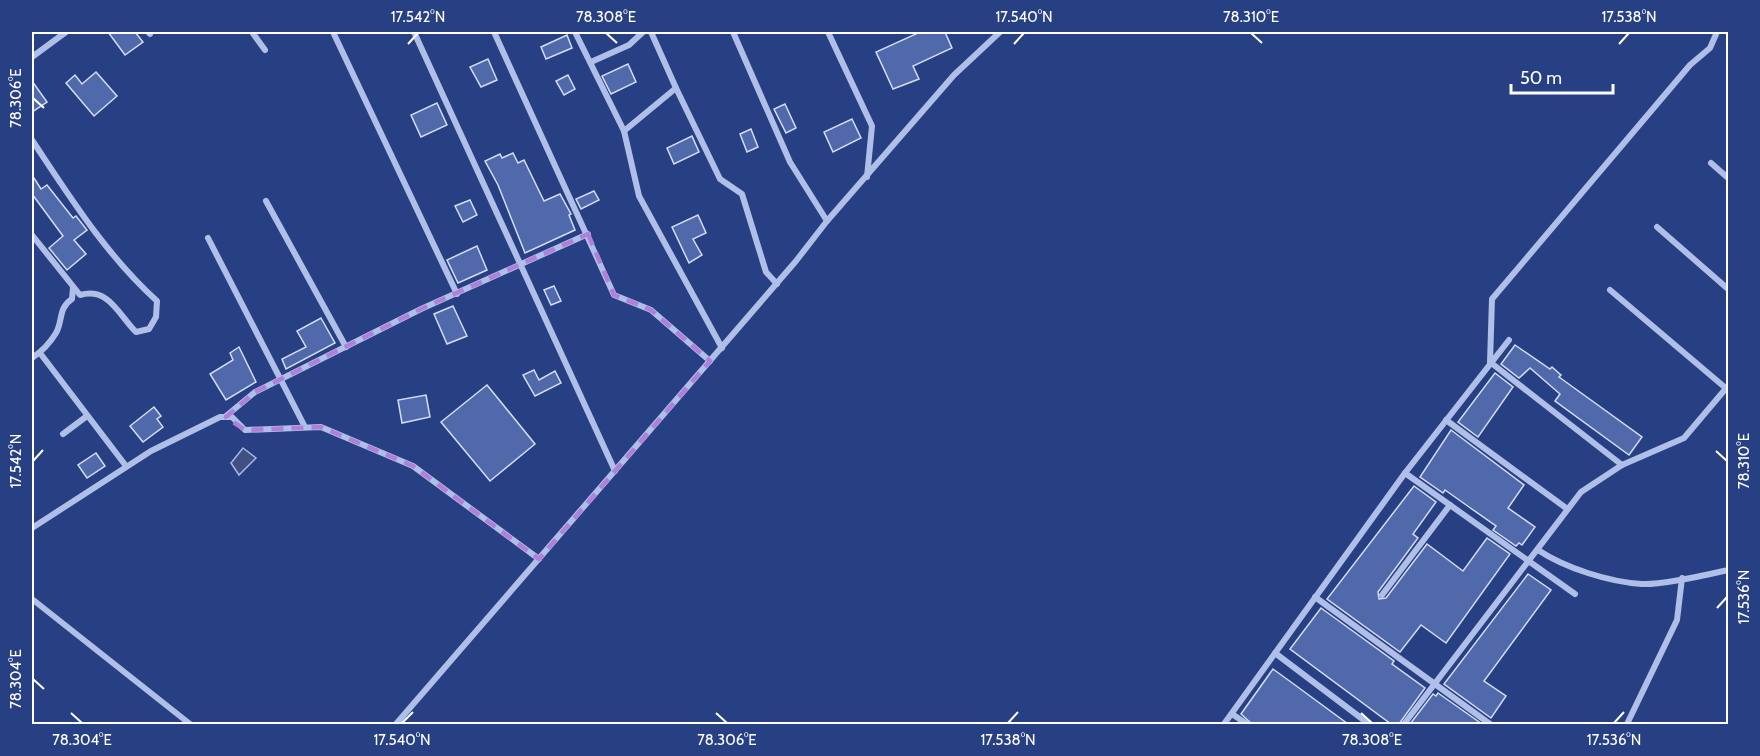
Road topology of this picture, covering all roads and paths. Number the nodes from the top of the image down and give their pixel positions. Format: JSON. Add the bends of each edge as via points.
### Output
{"nodes":[{"id":1,"x":66,"y":32,"type":"edge"},
{"id":2,"x":252,"y":32,"type":"edge"},
{"id":3,"x":333,"y":32,"type":"edge"},
{"id":4,"x":414,"y":32,"type":"edge"},
{"id":5,"x":494,"y":32,"type":"edge"},
{"id":6,"x":576,"y":32,"type":"edge"},
{"id":7,"x":643,"y":32,"type":"edge"},
{"id":8,"x":651,"y":32,"type":"edge"},
{"id":9,"x":733,"y":32,"type":"edge"},
{"id":10,"x":828,"y":32,"type":"edge"},
{"id":11,"x":1000,"y":32,"type":"edge"},
{"id":12,"x":1717,"y":32,"type":"edge"},
{"id":13,"x":265,"y":50,"type":"dead end"},
{"id":14,"x":32,"y":54,"type":"edge"},
{"id":15,"x":591,"y":62,"type":"junction"},
{"id":16,"x":676,"y":88,"type":"junction"},
{"id":17,"x":624,"y":131,"type":"junction"},
{"id":18,"x":32,"y":140,"type":"edge"},
{"id":19,"x":1711,"y":163,"type":"dead end"},
{"id":20,"x":867,"y":177,"type":"junction"},
{"id":21,"x":1728,"y":178,"type":"edge"},
{"id":22,"x":266,"y":201,"type":"dead end"},
{"id":23,"x":827,"y":221,"type":"junction"},
{"id":24,"x":1657,"y":227,"type":"dead end"},
{"id":25,"x":588,"y":234,"type":"junction"},
{"id":26,"x":32,"y":235,"type":"edge"},
{"id":27,"x":208,"y":238,"type":"dead end"},
{"id":28,"x":520,"y":266,"type":"junction"},
{"id":29,"x":777,"y":284,"type":"junction"},
{"id":30,"x":73,"y":288,"type":"junction"},
{"id":31,"x":1728,"y":289,"type":"edge"},
{"id":32,"x":1610,"y":290,"type":"dead end"},
{"id":33,"x":457,"y":294,"type":"junction"},
{"id":34,"x":1509,"y":340,"type":"dead end"},
{"id":35,"x":346,"y":346,"type":"junction"},
{"id":36,"x":722,"y":348,"type":"junction"},
{"id":37,"x":40,"y":353,"type":"junction"},
{"id":38,"x":32,"y":358,"type":"edge"},
{"id":39,"x":710,"y":361,"type":"junction"},
{"id":40,"x":1490,"y":362,"type":"junction"},
{"id":41,"x":282,"y":379,"type":"junction"},
{"id":42,"x":1728,"y":389,"type":"edge"},
{"id":43,"x":87,"y":416,"type":"junction"},
{"id":44,"x":226,"y":417,"type":"junction"},
{"id":45,"x":1446,"y":420,"type":"junction"},
{"id":46,"x":305,"y":427,"type":"junction"},
{"id":47,"x":63,"y":434,"type":"dead end"},
{"id":48,"x":1622,"y":465,"type":"junction"},
{"id":49,"x":126,"y":466,"type":"junction"},
{"id":50,"x":615,"y":471,"type":"junction"},
{"id":51,"x":1405,"y":473,"type":"junction"},
{"id":52,"x":1450,"y":505,"type":"junction"},
{"id":53,"x":1566,"y":508,"type":"junction"},
{"id":54,"x":32,"y":526,"type":"edge"},
{"id":55,"x":1538,"y":550,"type":"junction"},
{"id":56,"x":539,"y":559,"type":"junction"},
{"id":57,"x":1529,"y":562,"type":"junction"},
{"id":58,"x":1728,"y":570,"type":"edge"},
{"id":59,"x":1682,"y":578,"type":"junction"},
{"id":60,"x":1575,"y":594,"type":"dead end"},
{"id":61,"x":1382,"y":595,"type":"dead end"},
{"id":62,"x":1315,"y":597,"type":"junction"},
{"id":63,"x":32,"y":598,"type":"edge"},
{"id":64,"x":1275,"y":653,"type":"junction"},
{"id":65,"x":1436,"y":685,"type":"junction"},
{"id":66,"x":1232,"y":714,"type":"junction"},
{"id":67,"x":190,"y":724,"type":"edge"},
{"id":68,"x":396,"y":724,"type":"edge"},
{"id":69,"x":1224,"y":724,"type":"edge"},
{"id":70,"x":1247,"y":724,"type":"edge"},
{"id":71,"x":1369,"y":724,"type":"edge"},
{"id":72,"x":1404,"y":724,"type":"edge"},
{"id":73,"x":1490,"y":724,"type":"edge"},
{"id":74,"x":1627,"y":724,"type":"edge"}],
"edges":[{"from":1,"to":14,"type":"street"},
{"from":2,"to":13,"type":"street"},
{"from":3,"to":33,"type":"street"},
{"from":4,"to":28,"type":"street"},
{"from":5,"to":25,"type":"street"},
{"from":6,"to":15,"type":"street"},
{"from":7,"to":15,"type":"street","via":[[629,45]]},
{"from":8,"to":16,"type":"street"},
{"from":9,"to":23,"type":"street","via":[[790,162]]},
{"from":10,"to":20,"type":"street","via":[[872,126]]},
{"from":11,"to":20,"type":"street","via":[[954,75]]},
{"from":12,"to":40,"type":"street","via":[[1710,48],[1690,65],[1492,298]]},
{"from":15,"to":17,"type":"street"},
{"from":16,"to":17,"type":"street"},
{"from":16,"to":29,"type":"street","via":[[720,179],[742,195],[766,272]]},
{"from":17,"to":36,"type":"street","via":[[639,196]]},
{"from":18,"to":30,"type":"street","via":[[120,266],[157,301],[156,317],[149,329],[136,332],[108,298],[91,292],[80,295]]},
{"from":19,"to":21,"type":"street"},
{"from":20,"to":23,"type":"street"},
{"from":22,"to":35,"type":"street"},
{"from":23,"to":29,"type":"street"},
{"from":24,"to":31,"type":"street"},
{"from":25,"to":28,"type":"street"},
{"from":25,"to":39,"type":"street","via":[[614,295],[651,310]]},
{"from":26,"to":30,"type":"street"},
{"from":27,"to":41,"type":"street"},
{"from":28,"to":33,"type":"street"},
{"from":28,"to":50,"type":"street"},
{"from":29,"to":36,"type":"street"},
{"from":30,"to":37,"type":"street","via":[[72,299],[60,314],[57,332]]},
{"from":32,"to":42,"type":"street"},
{"from":33,"to":35,"type":"street"},
{"from":34,"to":40,"type":"street"},
{"from":35,"to":41,"type":"street"},
{"from":36,"to":39,"type":"street"},
{"from":37,"to":38,"type":"street"},
{"from":37,"to":43,"type":"street"},
{"from":39,"to":50,"type":"street"},
{"from":40,"to":45,"type":"street"},
{"from":40,"to":48,"type":"street"},
{"from":41,"to":44,"type":"street","via":[[255,392]]},
{"from":41,"to":46,"type":"street"},
{"from":42,"to":48,"type":"street","via":[[1684,438]]},
{"from":43,"to":47,"type":"street"},
{"from":43,"to":49,"type":"street"},
{"from":44,"to":46,"type":"street","via":[[232,417],[245,430]]},
{"from":44,"to":49,"type":"street"},
{"from":45,"to":51,"type":"street"},
{"from":45,"to":53,"type":"street"},
{"from":46,"to":56,"type":"street","via":[[321,427],[413,466]]},
{"from":48,"to":53,"type":"street","via":[[1596,480]]},
{"from":49,"to":54,"type":"street"},
{"from":50,"to":56,"type":"street"},
{"from":51,"to":52,"type":"street"},
{"from":51,"to":62,"type":"street"},
{"from":52,"to":57,"type":"street"},
{"from":52,"to":61,"type":"street"},
{"from":53,"to":55,"type":"street"},
{"from":55,"to":57,"type":"street"},
{"from":55,"to":59,"type":"street","via":[[1614,579],[1644,584]]},
{"from":56,"to":68,"type":"street"},
{"from":57,"to":60,"type":"street"},
{"from":57,"to":65,"type":"street"},
{"from":58,"to":59,"type":"street"},
{"from":59,"to":74,"type":"street","via":[[1677,620]]},
{"from":62,"to":64,"type":"street"},
{"from":62,"to":65,"type":"street"},
{"from":63,"to":67,"type":"street"},
{"from":64,"to":66,"type":"street"},
{"from":64,"to":71,"type":"street"},
{"from":65,"to":72,"type":"street"},
{"from":65,"to":73,"type":"street"},
{"from":66,"to":69,"type":"street"},
{"from":66,"to":70,"type":"street"}]}
